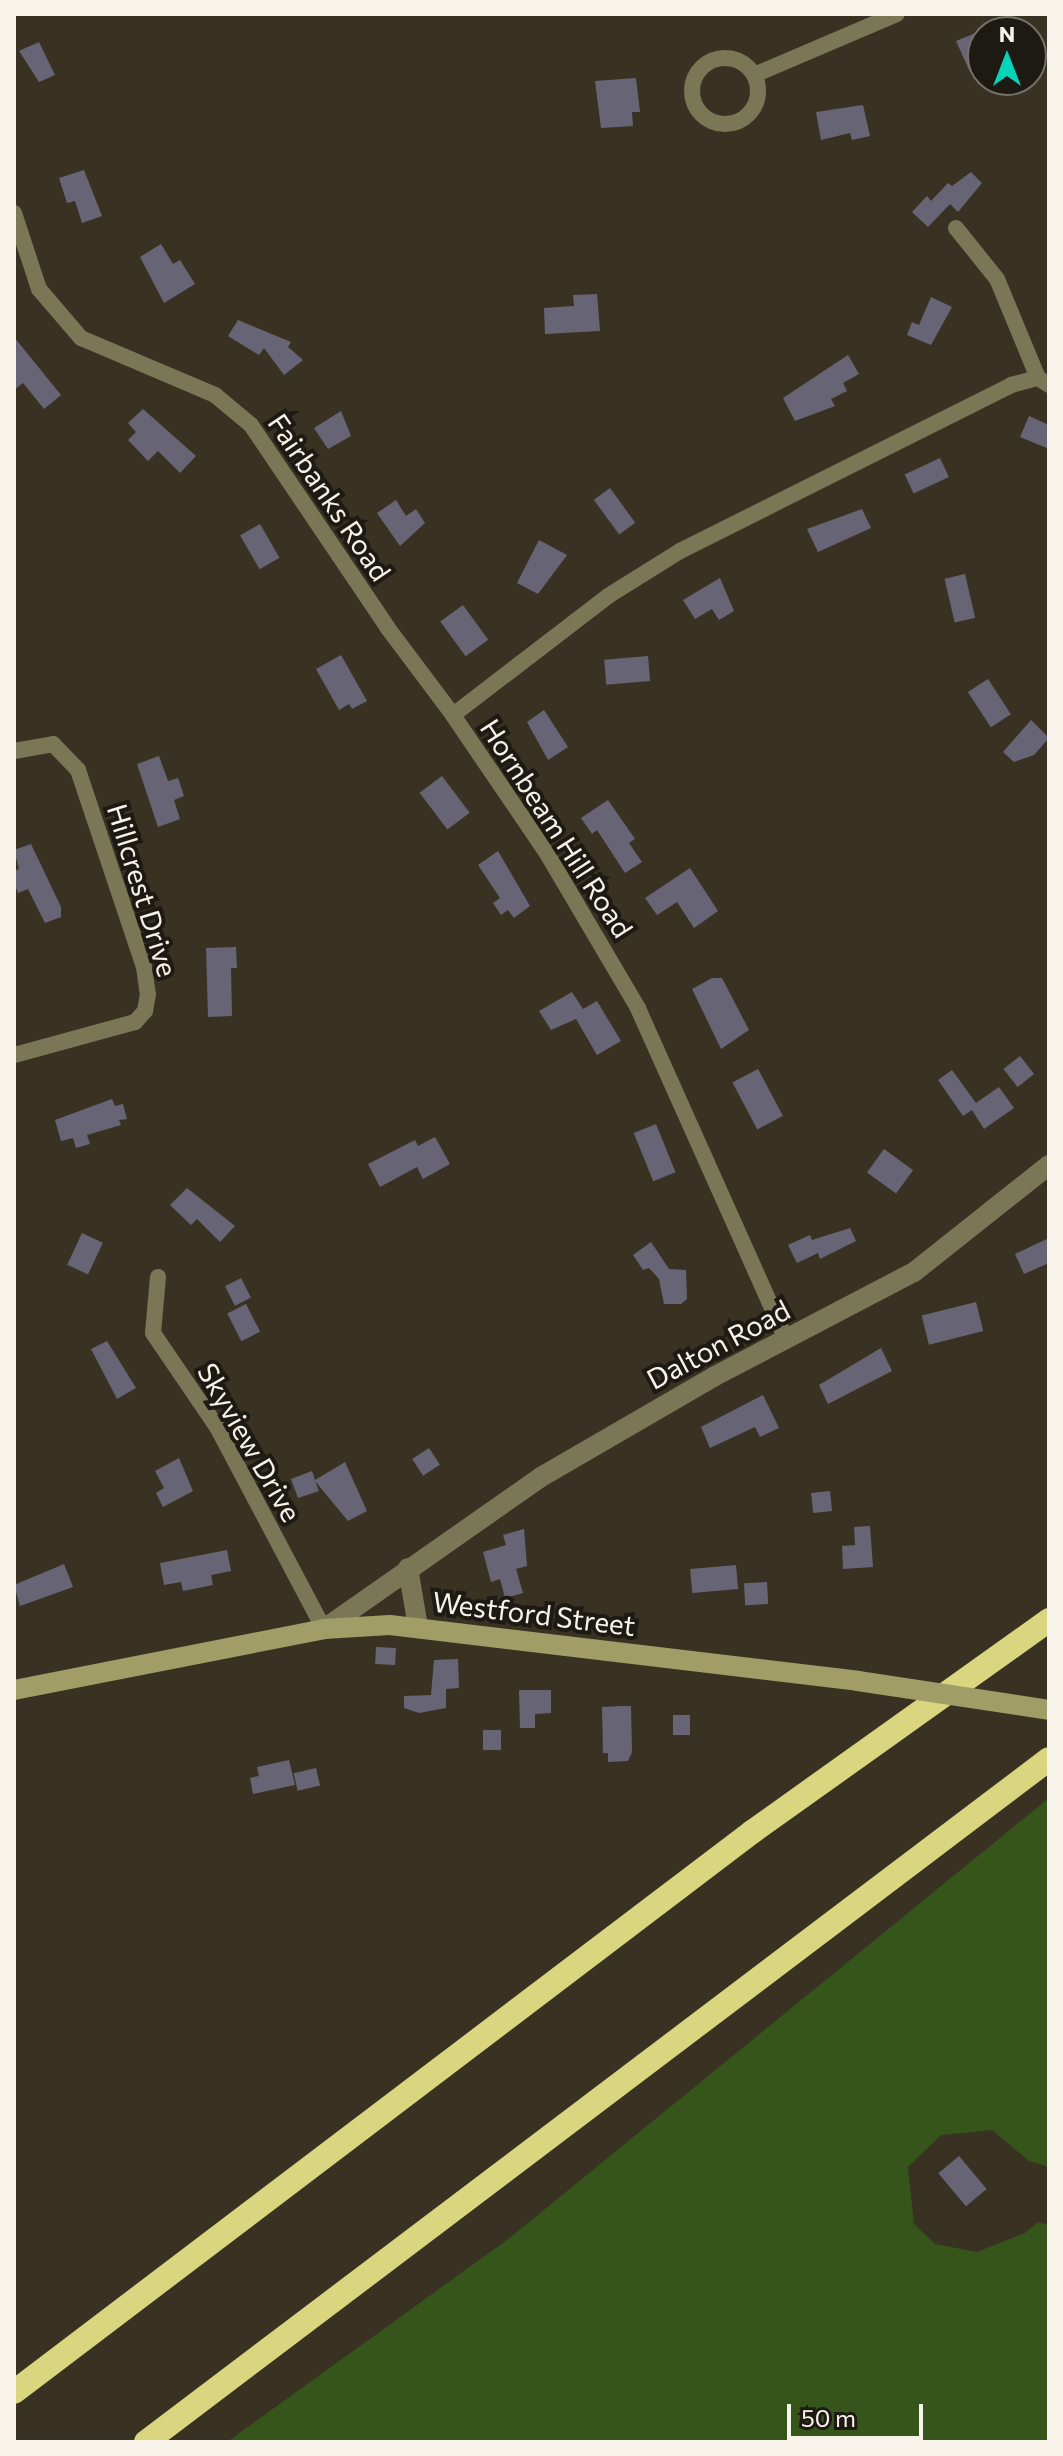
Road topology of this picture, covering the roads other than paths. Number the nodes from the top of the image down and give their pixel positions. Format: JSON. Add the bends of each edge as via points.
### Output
{"nodes":[{"id":1,"x":897,"y":14,"type":"edge"},
{"id":2,"x":754,"y":75,"type":"junction"},
{"id":3,"x":14,"y":213,"type":"edge"},
{"id":4,"x":956,"y":228,"type":"dead end"},
{"id":5,"x":1043,"y":382,"type":"edge"},
{"id":6,"x":453,"y":715,"type":"junction"},
{"id":7,"x":14,"y":751,"type":"edge"},
{"id":8,"x":14,"y":1055,"type":"edge"},
{"id":9,"x":1049,"y":1165,"type":"edge"},
{"id":10,"x":158,"y":1277,"type":"dead end"},
{"id":11,"x":785,"y":1337,"type":"junction"},
{"id":12,"x":408,"y":1568,"type":"junction"},
{"id":13,"x":1049,"y":1620,"type":"edge"},
{"id":14,"x":418,"y":1627,"type":"junction"},
{"id":15,"x":324,"y":1629,"type":"junction"},
{"id":16,"x":15,"y":1687,"type":"edge"},
{"id":17,"x":1049,"y":1710,"type":"edge"},
{"id":18,"x":1049,"y":1759,"type":"edge"},
{"id":19,"x":14,"y":2392,"type":"edge"},
{"id":20,"x":146,"y":2442,"type":"edge"}],
"edges":[{"from":1,"to":2,"type":"street"},
{"from":2,"to":2,"type":"street","via":[[747,66],[726,58],[704,65],[691,84],[695,107],[710,122],[740,121],[755,106]]},
{"from":3,"to":6,"type":"street","name":"Fairbanks Road","via":[[39,289],[81,338],[215,395],[251,425]]},
{"from":4,"to":5,"type":"street","via":[[997,279]]},
{"from":5,"to":6,"type":"street","name":"Hornbeam Hill Road","via":[[1011,385],[680,551],[608,596]]},
{"from":6,"to":11,"type":"street","name":"Hornbeam Hill Road","via":[[548,855],[638,1008]]},
{"from":7,"to":8,"type":"street","name":"Hillcrest Drive","via":[[53,744],[78,770],[144,967],[148,994],[145,1011],[135,1022]]},
{"from":9,"to":11,"type":"street","name":"Dalton Road","via":[[914,1272],[856,1307]]},
{"from":10,"to":15,"type":"street","name":"Skyview Drive","via":[[153,1333],[217,1427]]},
{"from":11,"to":12,"type":"street","name":"Dalton Road","via":[[541,1477]]},
{"from":12,"to":14,"type":"street"},
{"from":12,"to":15,"type":"street","name":"Dalton Road"},
{"from":13,"to":19,"type":"highway","via":[[765,1823]]},
{"from":14,"to":15,"type":"main road","name":"Westford Street"},
{"from":14,"to":17,"type":"main road","name":"Westford Street","bridge":true},
{"from":15,"to":16,"type":"main road","name":"Westford Street"},
{"from":18,"to":20,"type":"highway"}]}
